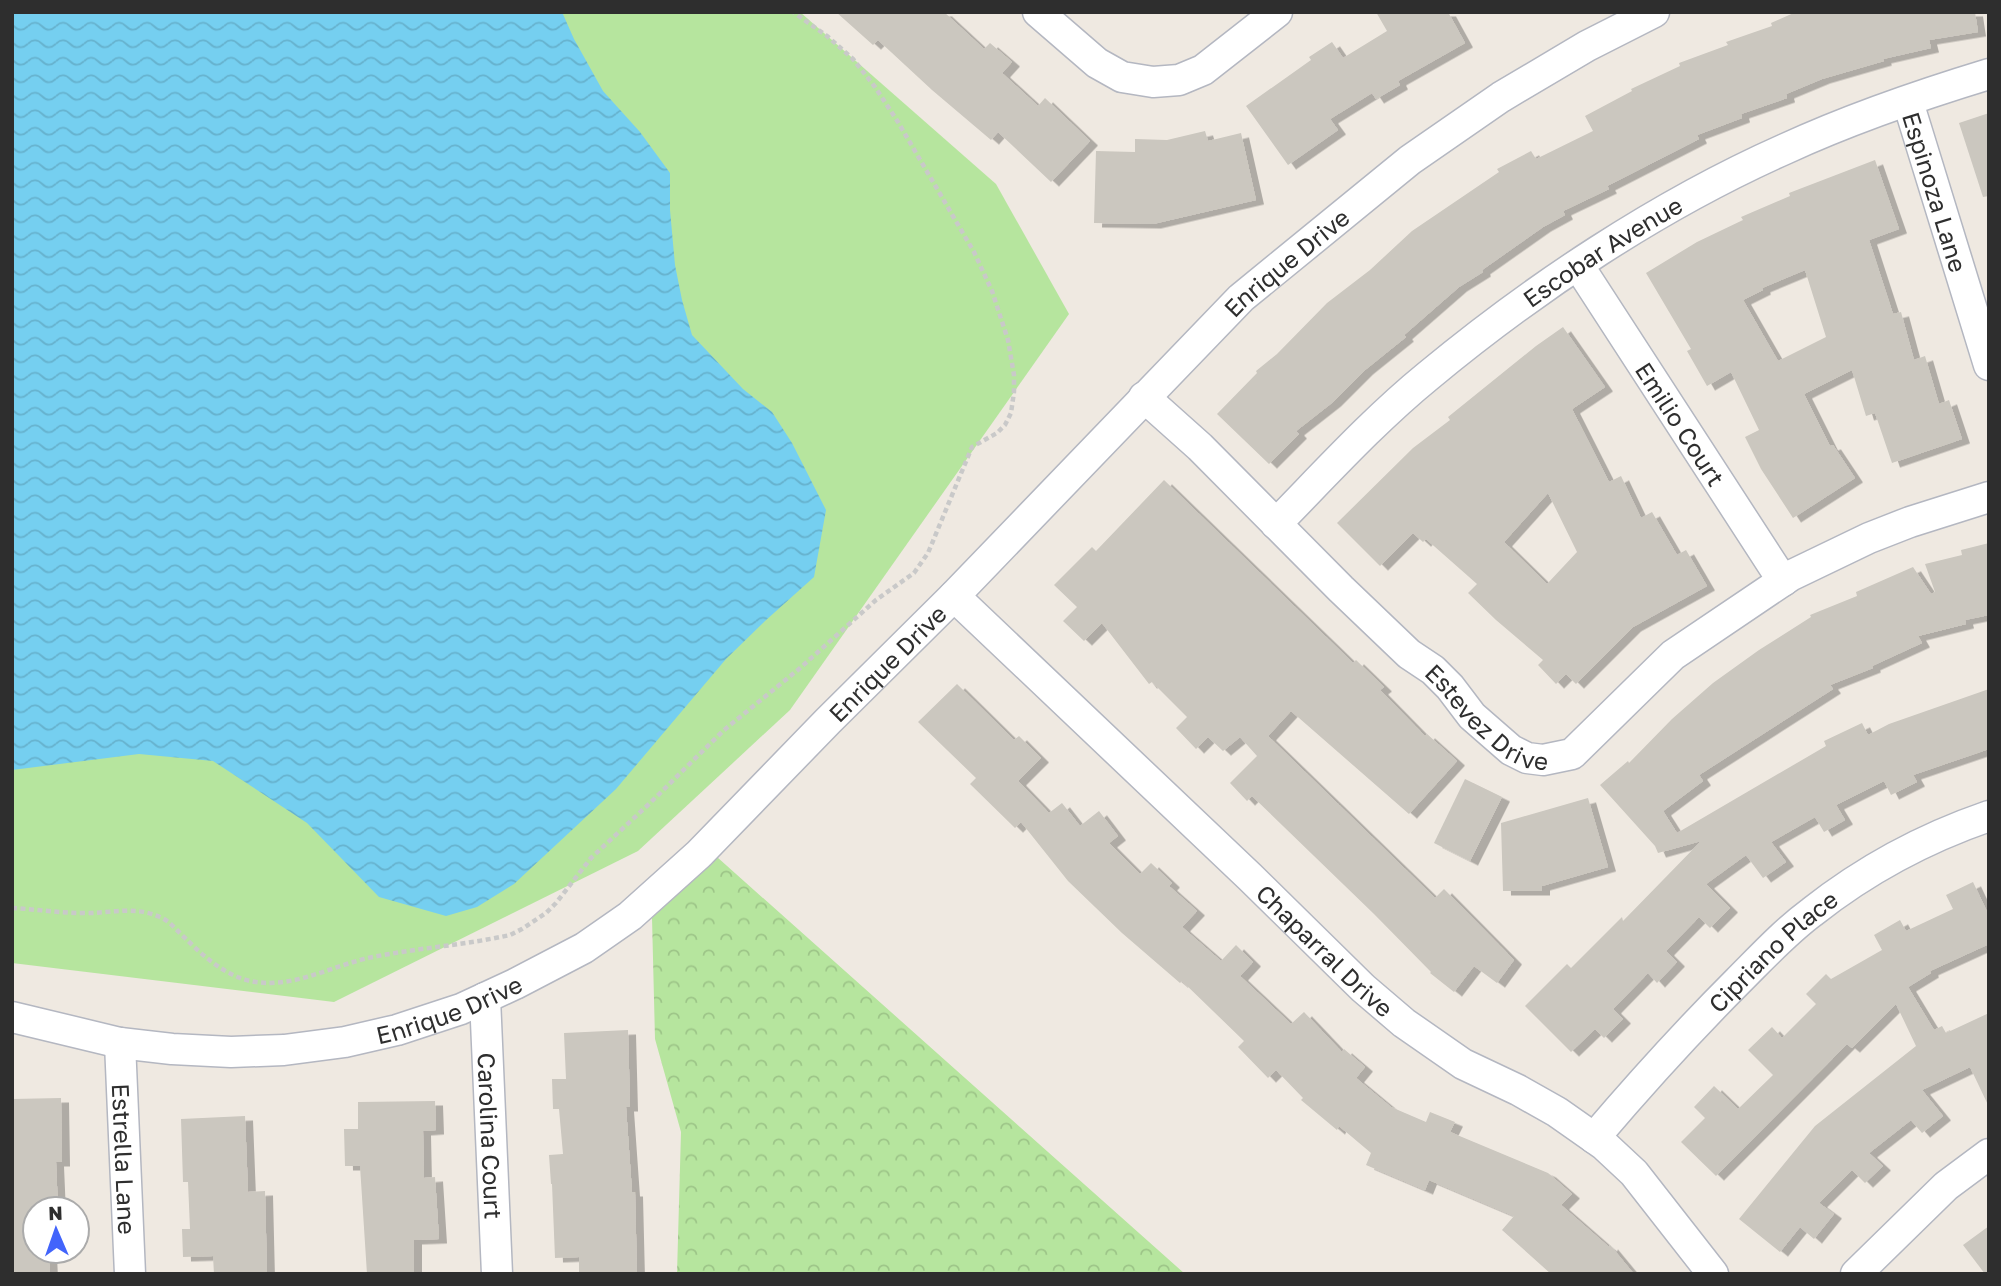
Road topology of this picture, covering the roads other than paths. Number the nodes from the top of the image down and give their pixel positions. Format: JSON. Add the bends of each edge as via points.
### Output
{"nodes":[{"id":1,"x":1038,"y":12,"type":"edge"},
{"id":2,"x":1277,"y":12,"type":"edge"},
{"id":3,"x":1654,"y":12,"type":"edge"},
{"id":4,"x":1989,"y":74,"type":"edge"},
{"id":5,"x":1908,"y":102,"type":"junction"},
{"id":6,"x":1578,"y":265,"type":"junction"},
{"id":7,"x":1989,"y":365,"type":"edge"},
{"id":8,"x":1144,"y":397,"type":"junction"},
{"id":9,"x":1989,"y":497,"type":"edge"},
{"id":10,"x":1276,"y":524,"type":"junction"},
{"id":11,"x":1783,"y":581,"type":"junction"},
{"id":12,"x":954,"y":596,"type":"junction"},
{"id":13,"x":1989,"y":816,"type":"edge"},
{"id":14,"x":485,"y":998,"type":"junction"},
{"id":15,"x":12,"y":1017,"type":"edge"},
{"id":16,"x":120,"y":1043,"type":"junction"},
{"id":17,"x":1594,"y":1138,"type":"junction"},
{"id":18,"x":1989,"y":1154,"type":"edge"},
{"id":19,"x":130,"y":1274,"type":"edge"},
{"id":20,"x":496,"y":1274,"type":"edge"},
{"id":21,"x":1713,"y":1274,"type":"edge"},
{"id":22,"x":1856,"y":1274,"type":"edge"}],
"edges":[{"from":1,"to":2,"type":"street","via":[[1097,63],[1122,77],[1153,82],[1179,80],[1203,70]]},
{"from":3,"to":8,"type":"street","name":"Enrique Drive","via":[[1512,91],[1410,160],[1241,298]]},
{"from":4,"to":5,"type":"street","name":"Escobar Avenue"},
{"from":5,"to":6,"type":"street","name":"Escobar Avenue","via":[[1834,128],[1724,178]]},
{"from":5,"to":7,"type":"street","name":"Espinoza Lane"},
{"from":6,"to":10,"type":"street","name":"Escobar Avenue","via":[[1426,377]]},
{"from":6,"to":11,"type":"street","name":"Emilio Court"},
{"from":8,"to":10,"type":"street","name":"Estevez Drive"},
{"from":8,"to":12,"type":"street","name":"Enrique Drive"},
{"from":9,"to":11,"type":"street","name":"Estevez Drive","via":[[1869,538]]},
{"from":10,"to":11,"type":"street","name":"Estevez Drive","via":[[1399,645],[1433,670],[1472,716],[1511,750],[1543,760],[1572,754],[1673,655]]},
{"from":12,"to":14,"type":"street","name":"Enrique Drive","via":[[699,854],[631,916],[584,948]]},
{"from":12,"to":17,"type":"street","name":"Chaparral Drive","via":[[1404,1023],[1463,1064],[1518,1090]]},
{"from":13,"to":17,"type":"street","name":"Cipriano Place","via":[[1895,857],[1811,912],[1717,1002]]},
{"from":14,"to":16,"type":"street","name":"Enrique Drive","via":[[397,1030],[284,1050],[232,1052]]},
{"from":14,"to":20,"type":"street","name":"Carolina Court"},
{"from":15,"to":16,"type":"street","name":"Enrique Drive"},
{"from":16,"to":19,"type":"street","name":"Estrella Lane"},
{"from":17,"to":21,"type":"street","name":"Chaparral Drive","via":[[1634,1173]]},
{"from":18,"to":22,"type":"street","via":[[1946,1186]]}]}
